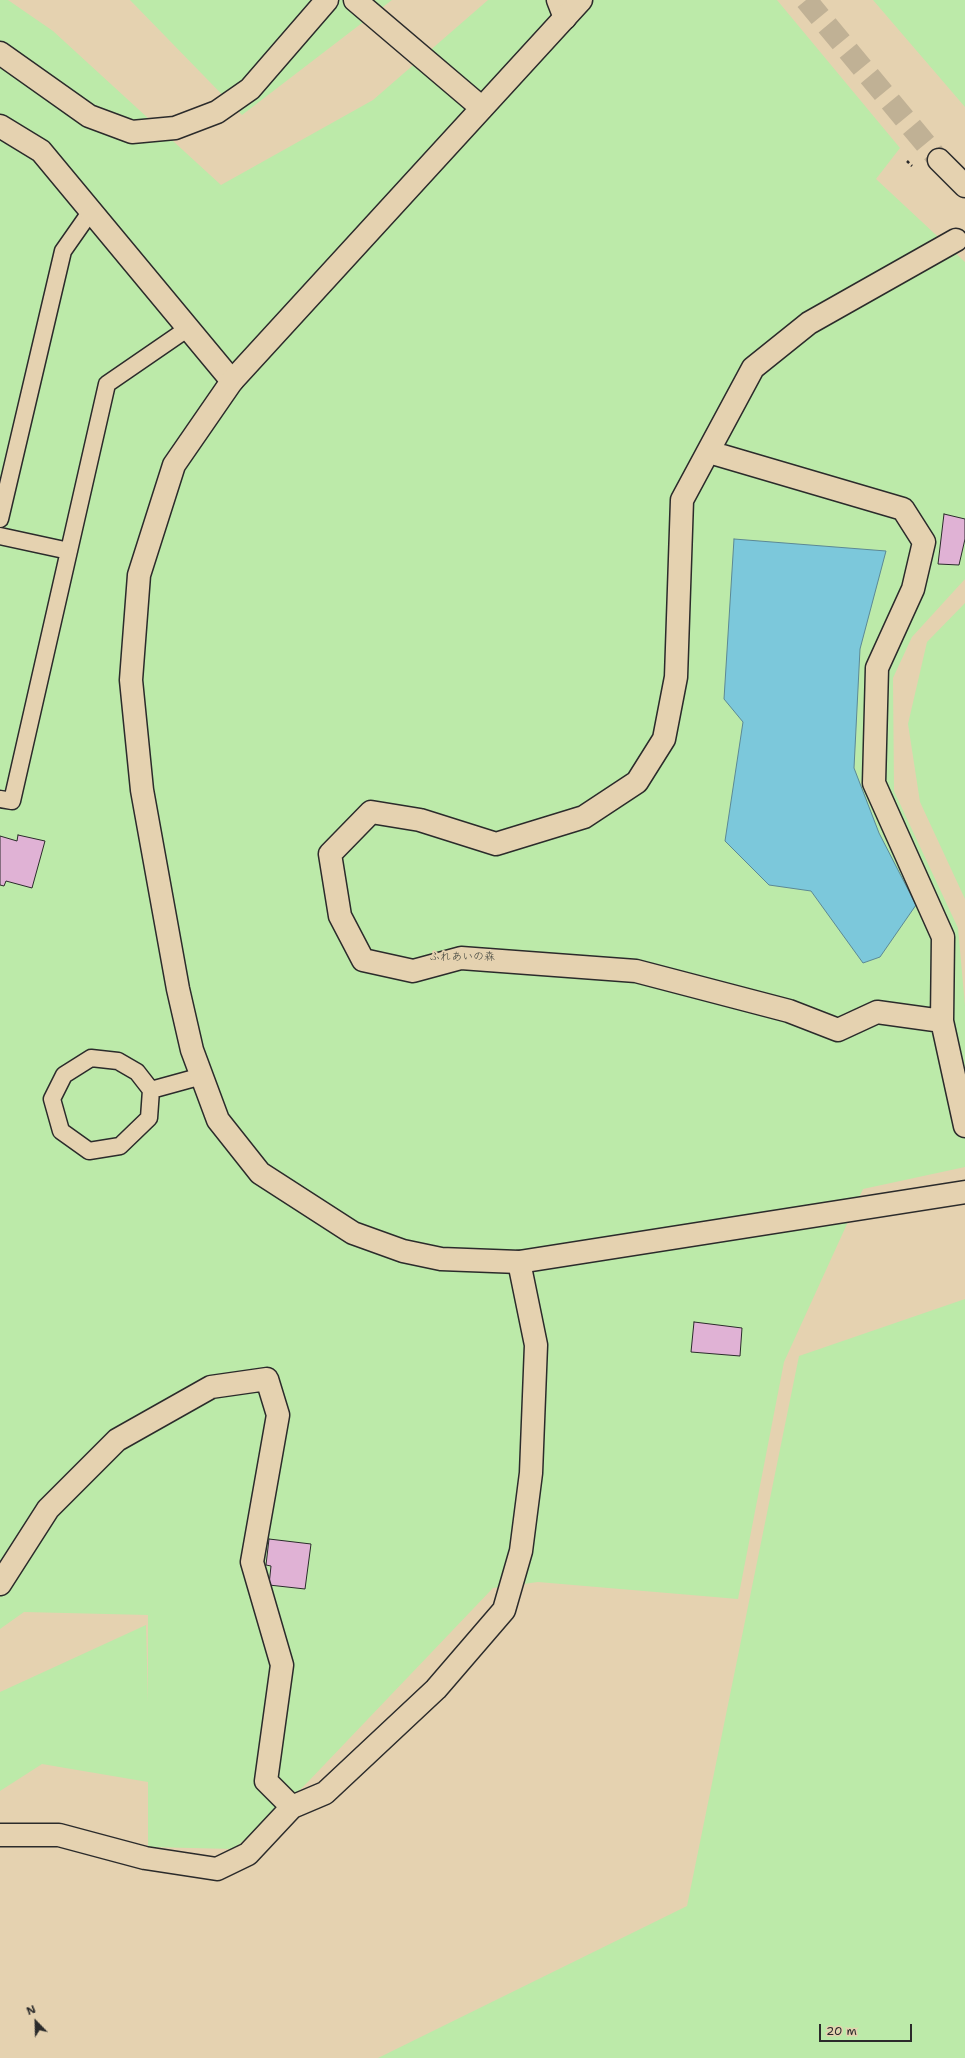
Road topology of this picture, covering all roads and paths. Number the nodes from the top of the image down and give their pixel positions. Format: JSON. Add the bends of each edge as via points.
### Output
{"nodes":[{"id":1,"x":328,"y":0,"type":"edge"},
{"id":2,"x":355,"y":0,"type":"edge"},
{"id":3,"x":581,"y":0,"type":"edge"},
{"id":4,"x":561,"y":9,"type":"edge"},
{"id":5,"x":0,"y":53,"type":"edge"},
{"id":6,"x":482,"y":108,"type":"junction"},
{"id":7,"x":0,"y":126,"type":"edge"},
{"id":8,"x":939,"y":160,"type":"tunnel mouth"},
{"id":9,"x":965,"y":186,"type":"edge"},
{"id":10,"x":91,"y":211,"type":"junction"},
{"id":11,"x":956,"y":240,"type":"dead end"},
{"id":12,"x":187,"y":330,"type":"junction"},
{"id":13,"x":232,"y":381,"type":"junction"},
{"id":14,"x":709,"y":452,"type":"junction"},
{"id":15,"x":0,"y":519,"type":"edge"},
{"id":16,"x":0,"y":536,"type":"edge"},
{"id":17,"x":69,"y":551,"type":"junction"},
{"id":18,"x":0,"y":799,"type":"edge"},
{"id":19,"x":942,"y":1021,"type":"junction"},
{"id":20,"x":202,"y":1076,"type":"junction"},
{"id":21,"x":151,"y":1090,"type":"junction"},
{"id":22,"x":965,"y":1126,"type":"edge"},
{"id":23,"x":965,"y":1192,"type":"edge"},
{"id":24,"x":519,"y":1262,"type":"junction"},
{"id":25,"x":0,"y":1584,"type":"edge"},
{"id":26,"x":292,"y":1807,"type":"junction"},
{"id":27,"x":0,"y":1835,"type":"edge"}],
"edges":[{"from":1,"to":5,"type":"main road","via":[[250,89],[217,112],[175,128],[132,132],[89,116]]},
{"from":2,"to":6,"type":"main road"},
{"from":3,"to":4,"type":"main road"},
{"from":4,"to":6,"type":"main road"},
{"from":6,"to":13,"type":"main road"},
{"from":7,"to":10,"type":"main road","via":[[42,151]]},
{"from":8,"to":9,"type":"main road"},
{"from":10,"to":12,"type":"main road"},
{"from":10,"to":15,"type":"lane","via":[[63,251]]},
{"from":11,"to":14,"type":"main road","via":[[809,323],[753,368]]},
{"from":12,"to":13,"type":"main road"},
{"from":12,"to":17,"type":"lane","via":[[107,384]]},
{"from":13,"to":20,"type":"main road","via":[[174,465],[139,575],[131,680],[142,790],[178,989],[192,1050]]},
{"from":14,"to":19,"type":"main road","via":[[903,509],[924,542],[914,590],[877,668],[874,783],[943,938]]},
{"from":14,"to":19,"type":"main road","via":[[682,500],[676,677],[664,739],[637,782],[584,817],[496,844],[420,820],[371,812],[330,854],[340,916],[363,960],[413,972],[461,958],[636,971],[789,1011],[838,1030],[876,1012]]},
{"from":16,"to":17,"type":"lane"},
{"from":17,"to":18,"type":"lane","via":[[12,801]]},
{"from":19,"to":22,"type":"main road"},
{"from":20,"to":21,"type":"lane"},
{"from":20,"to":24,"type":"main road","via":[[218,1120],[260,1173],[353,1233],[441,1259]]},
{"from":21,"to":21,"type":"lane","via":[[149,1118],[120,1146],[89,1151],[61,1132],[52,1099],[64,1075],[91,1058],[118,1061],[137,1072]]},
{"from":23,"to":24,"type":"main road"},
{"from":24,"to":26,"type":"main road","via":[[536,1345],[531,1473],[521,1551],[504,1610],[436,1689],[325,1793]]},
{"from":25,"to":26,"type":"main road","via":[[48,1509],[117,1440],[212,1387],[267,1379],[278,1415],[252,1562],[282,1665],[266,1781]]},
{"from":26,"to":27,"type":"main road","via":[[248,1854],[217,1869],[145,1858],[58,1835]]}]}
